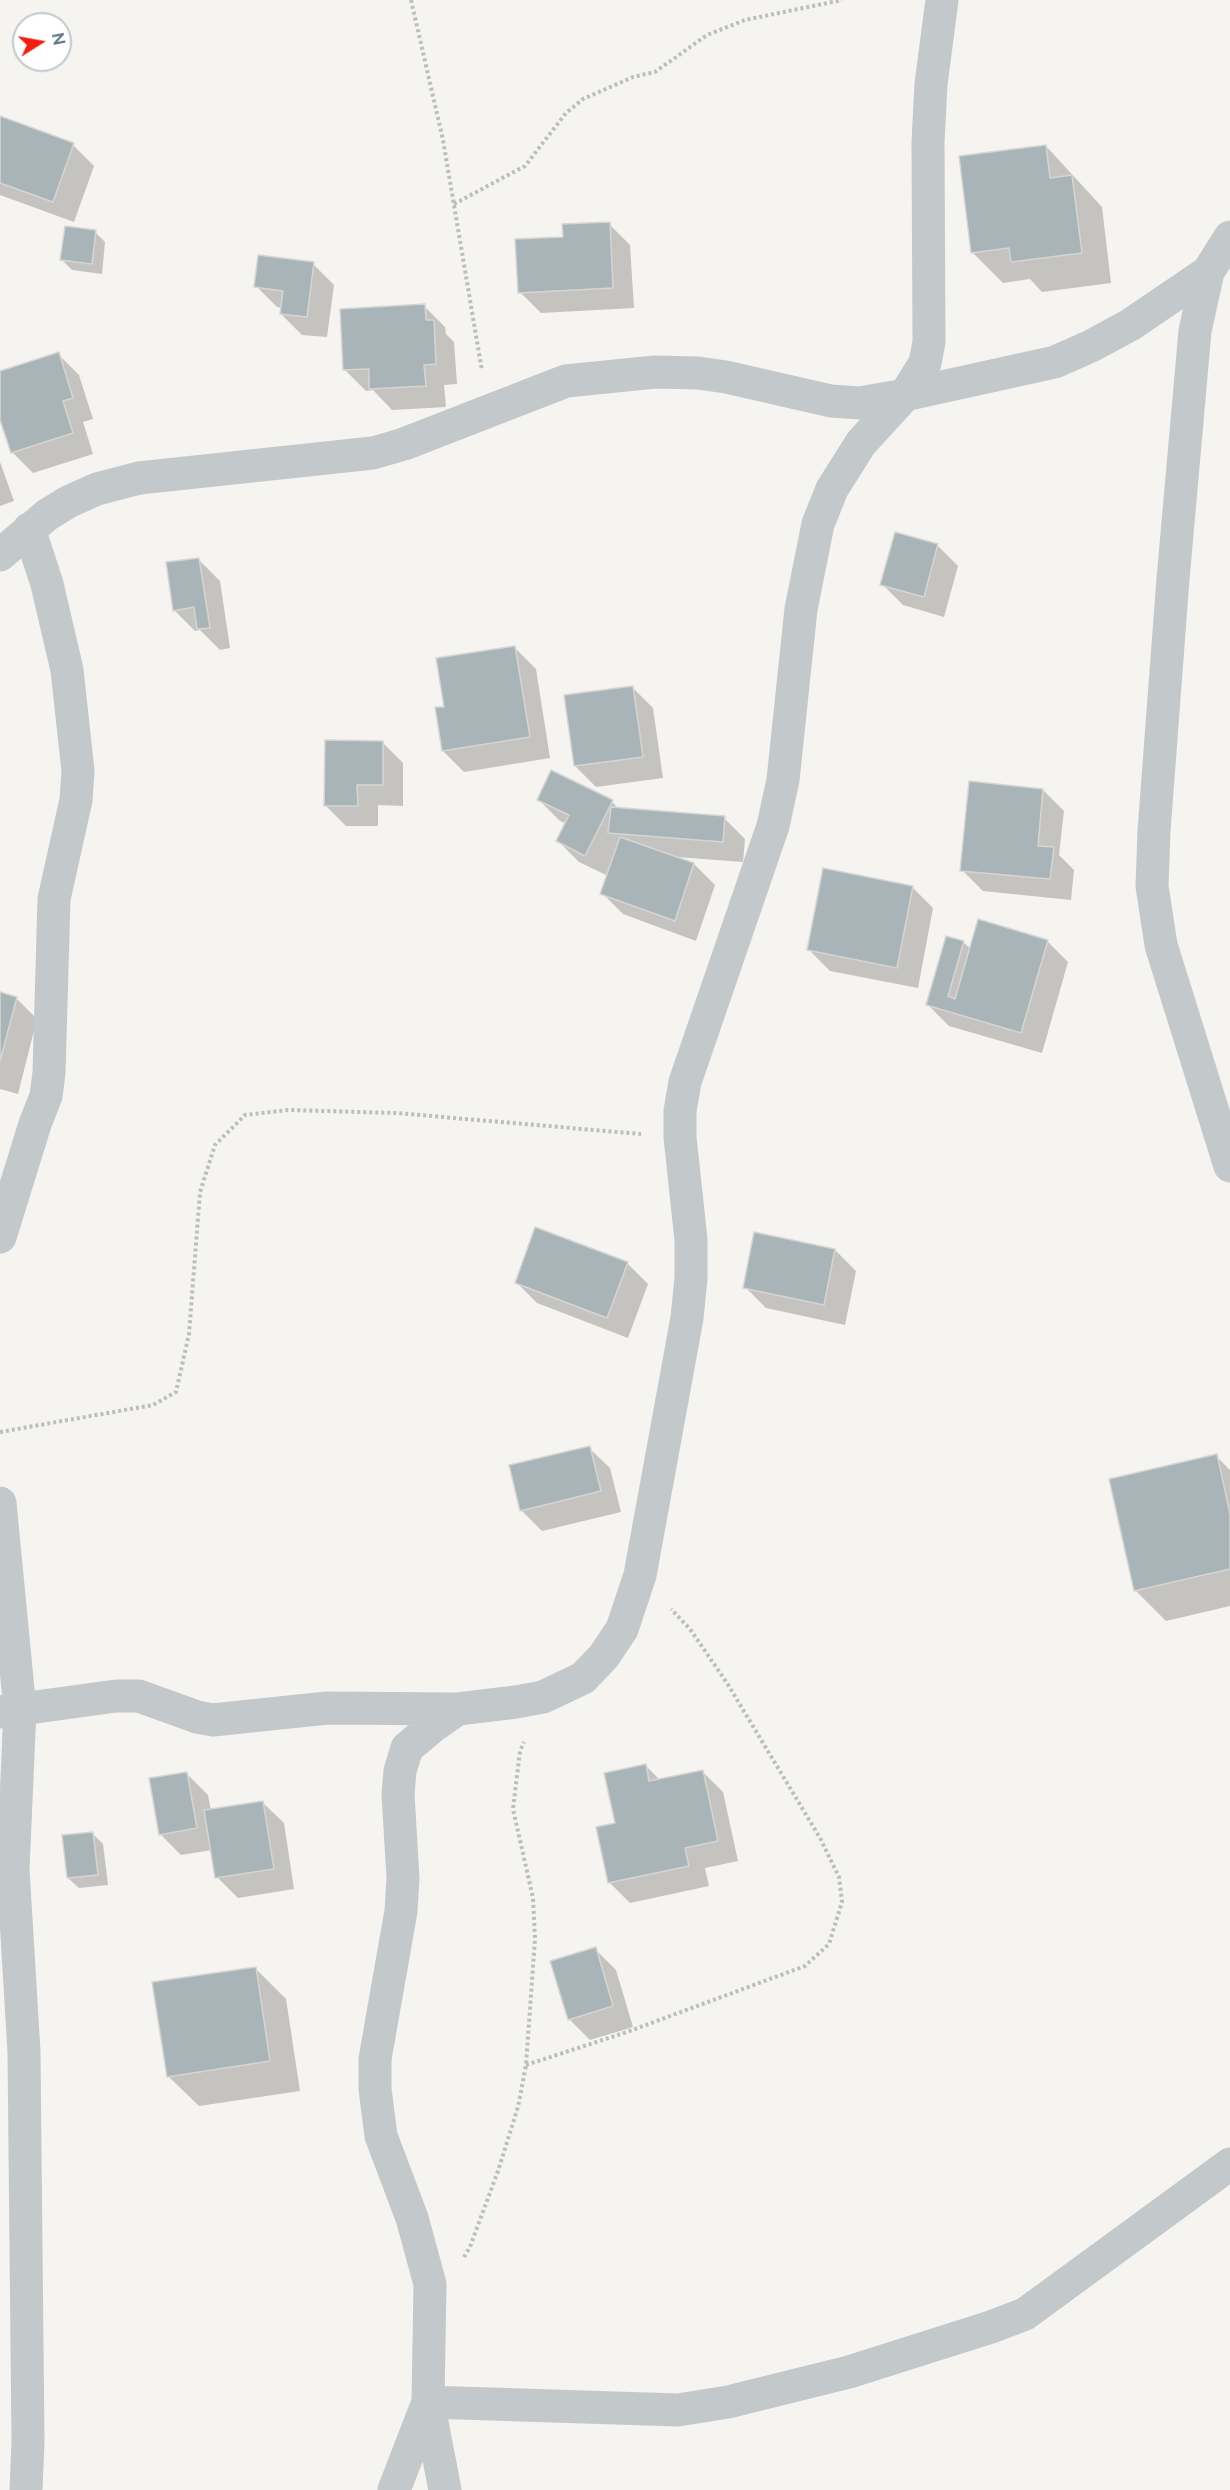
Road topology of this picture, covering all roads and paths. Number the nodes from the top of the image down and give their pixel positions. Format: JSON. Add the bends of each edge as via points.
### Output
{"nodes":[{"id":1,"x":411,"y":0,"type":"edge"},
{"id":2,"x":842,"y":0,"type":"edge"},
{"id":3,"x":942,"y":0,"type":"edge"},
{"id":4,"x":454,"y":204,"type":"junction"},
{"id":5,"x":1230,"y":237,"type":"edge"},
{"id":6,"x":1208,"y":272,"type":"junction"},
{"id":7,"x":905,"y":395,"type":"junction"},
{"id":8,"x":488,"y":410,"type":"junction"},
{"id":9,"x":29,"y":530,"type":"junction"},
{"id":10,"x":0,"y":555,"type":"edge"},
{"id":11,"x":680,"y":1137,"type":"junction"},
{"id":12,"x":1230,"y":1166,"type":"edge"},
{"id":13,"x":0,"y":1238,"type":"edge"},
{"id":14,"x":0,"y":1432,"type":"edge"},
{"id":15,"x":0,"y":1503,"type":"edge"},
{"id":16,"x":640,"y":1575,"type":"junction"},
{"id":17,"x":543,"y":1697,"type":"junction"},
{"id":18,"x":458,"y":1709,"type":"junction"},
{"id":19,"x":10,"y":1711,"type":"edge"},
{"id":20,"x":526,"y":2065,"type":"junction"},
{"id":21,"x":1230,"y":2164,"type":"edge"},
{"id":22,"x":429,"y":2316,"type":"junction"},
{"id":23,"x":428,"y":2402,"type":"junction"},
{"id":24,"x":26,"y":2490,"type":"edge"},
{"id":25,"x":394,"y":2490,"type":"edge"},
{"id":26,"x":445,"y":2490,"type":"edge"}],
"edges":[{"from":1,"to":4,"type":"path"},
{"from":2,"to":4,"type":"path","via":[[745,20],[707,35],[655,72],[633,77],[584,99],[566,113],[525,166]]},
{"from":3,"to":7,"type":"street","via":[[928,141],[929,342],[925,363]]},
{"from":4,"to":8,"type":"path"},
{"from":5,"to":6,"type":"street"},
{"from":6,"to":7,"type":"street","via":[[1130,325],[1055,362]]},
{"from":6,"to":12,"type":"street","via":[[1195,332],[1152,886],[1161,945]]},
{"from":7,"to":8,"type":"street","via":[[860,403],[831,401],[726,376],[655,372],[566,381]]},
{"from":7,"to":11,"type":"street","via":[[861,443],[832,489],[818,525],[801,609],[783,780],[773,826],[685,1082]]},
{"from":8,"to":9,"type":"street","via":[[373,453],[139,478],[97,489],[68,502]]},
{"from":9,"to":10,"type":"street"},
{"from":9,"to":13,"type":"street","via":[[47,584],[67,670],[78,771],[76,800],[54,899],[46,1096]]},
{"from":11,"to":14,"type":"path","via":[[396,1113],[288,1110],[244,1115],[215,1145],[200,1192],[189,1334],[176,1392],[153,1405]]},
{"from":11,"to":16,"type":"street","via":[[691,1278]]},
{"from":15,"to":19,"type":"street"},
{"from":16,"to":17,"type":"street","via":[[622,1629],[604,1656],[583,1678]]},
{"from":16,"to":20,"type":"path","via":[[690,1629],[727,1683],[820,1838],[839,1877],[842,1902],[829,1944],[806,1966]]},
{"from":17,"to":18,"type":"street"},
{"from":17,"to":20,"type":"path","via":[[520,1751],[513,1809],[533,1898],[535,1929]]},
{"from":18,"to":19,"type":"street","via":[[327,1708],[213,1720],[139,1695]]},
{"from":18,"to":22,"type":"street","via":[[407,1748],[400,1771],[401,1911],[375,2060],[381,2136],[422,2251],[430,2284]]},
{"from":19,"to":24,"type":"street","via":[[13,1869],[24,2052]]},
{"from":20,"to":22,"type":"path","via":[[518,2107],[470,2247]]},
{"from":21,"to":23,"type":"street","via":[[1025,2314],[849,2372],[728,2402],[678,2410]]},
{"from":22,"to":23,"type":"street"},
{"from":23,"to":25,"type":"street"},
{"from":23,"to":26,"type":"street"}]}
